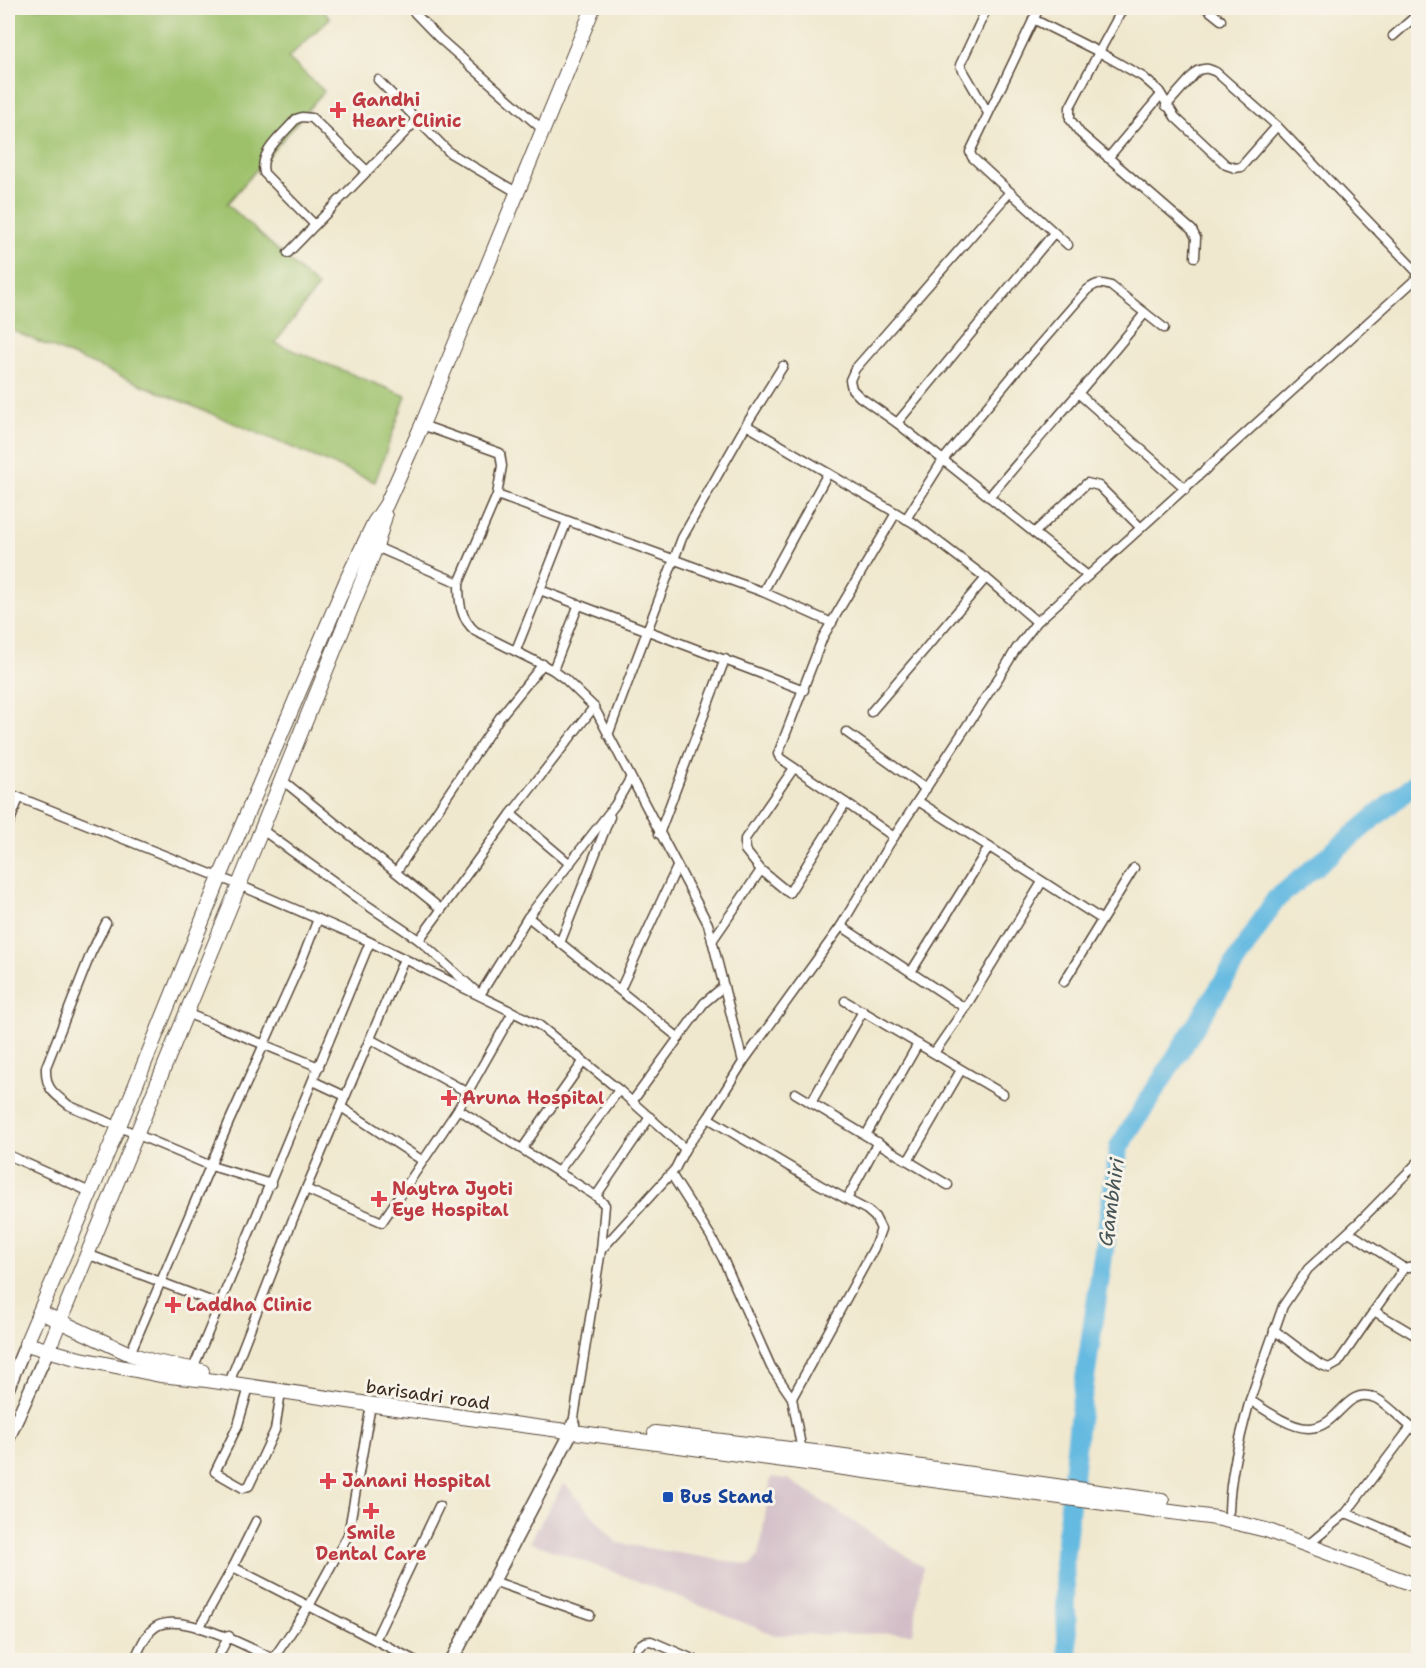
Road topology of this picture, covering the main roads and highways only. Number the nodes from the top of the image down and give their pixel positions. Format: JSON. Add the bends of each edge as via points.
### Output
{"nodes":[{"id":1,"x":593,"y":8,"type":"edge"},
{"id":2,"x":370,"y":544,"type":"junction"},
{"id":3,"x":40,"y":1312,"type":"junction"},
{"id":4,"x":60,"y":1320,"type":"junction"},
{"id":5,"x":48,"y":1350,"type":"junction"},
{"id":6,"x":191,"y":1374,"type":"junction"},
{"id":7,"x":231,"y":1380,"type":"junction"},
{"id":8,"x":379,"y":1403,"type":"junction"},
{"id":9,"x":572,"y":1428,"type":"junction"},
{"id":10,"x":1266,"y":1530,"type":"junction"},
{"id":11,"x":1419,"y":1586,"type":"edge"}],
"edges":[{"from":1,"to":2,"type":"main road"},
{"from":2,"to":3,"type":"main road","via":[[220,877]]},
{"from":2,"to":4,"type":"main road","via":[[239,885]]},
{"from":3,"to":4,"type":"main road","name":"barisadri road"},
{"from":3,"to":5,"type":"main road","name":"barisadri road","via":[[26,1344]]},
{"from":4,"to":5,"type":"main road"},
{"from":4,"to":6,"type":"main road","name":"barisadri road","via":[[130,1354]]},
{"from":5,"to":6,"type":"main road","name":"barisadri road","via":[[124,1368]]},
{"from":6,"to":7,"type":"main road","name":"barisadri road"},
{"from":7,"to":8,"type":"main road","name":"barisadri road"},
{"from":7,"to":8,"type":"main road","name":"barisadri road","via":[[281,1392]]},
{"from":8,"to":9,"type":"main road","name":"barisadri road"},
{"from":9,"to":10,"type":"main road","name":"barisadri road","via":[[1216,1518]]},
{"from":9,"to":10,"type":"main road","name":"barisadri road","via":[[802,1450],[1229,1511],[1257,1521]]},
{"from":10,"to":11,"type":"main road"}]}
